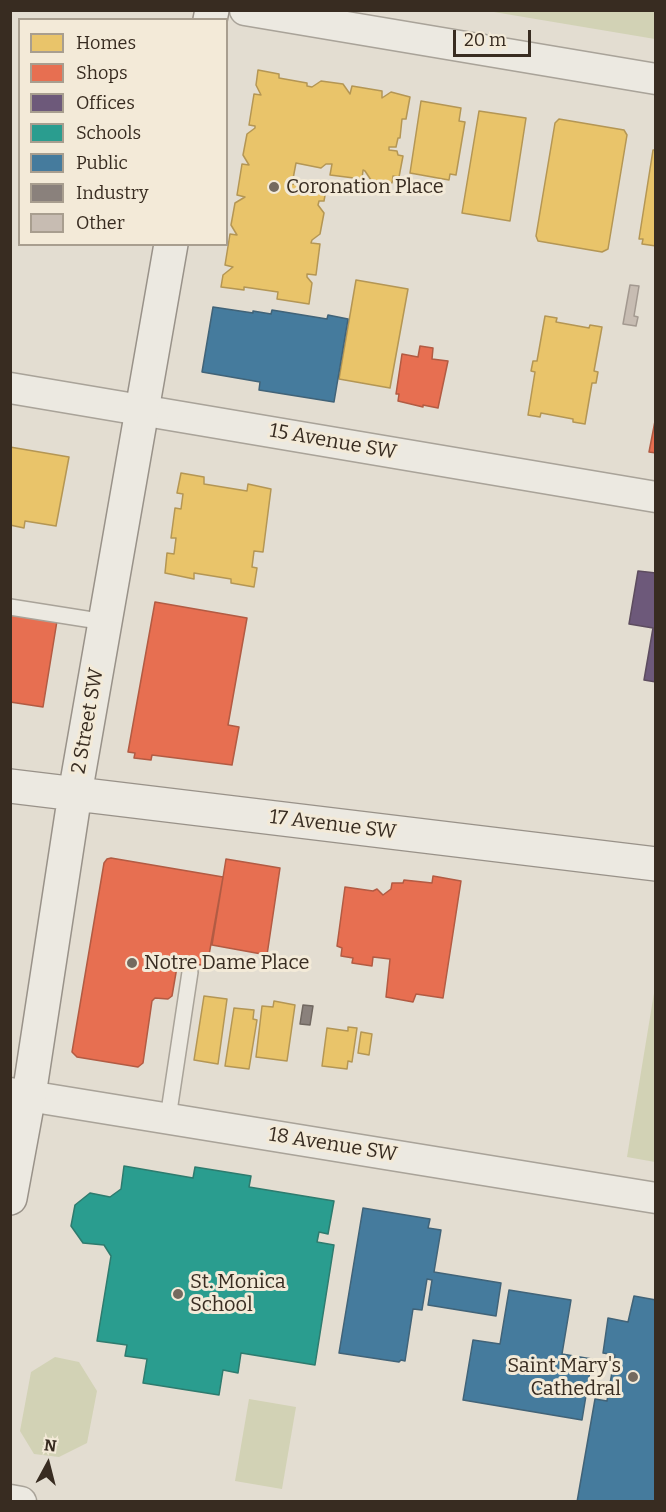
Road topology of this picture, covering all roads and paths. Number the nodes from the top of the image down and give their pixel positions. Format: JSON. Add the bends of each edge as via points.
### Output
{"nodes":[{"id":1,"x":245,"y":10,"type":"edge"},
{"id":2,"x":656,"y":79,"type":"edge"},
{"id":3,"x":171,"y":246,"type":"edge"},
{"id":4,"x":10,"y":388,"type":"edge"},
{"id":5,"x":141,"y":410,"type":"junction"},
{"id":6,"x":656,"y":497,"type":"edge"},
{"id":7,"x":10,"y":607,"type":"edge"},
{"id":8,"x":105,"y":622,"type":"junction"},
{"id":9,"x":10,"y":786,"type":"edge"},
{"id":10,"x":75,"y":794,"type":"junction"},
{"id":11,"x":656,"y":864,"type":"edge"},
{"id":12,"x":190,"y":972,"type":"dead end"},
{"id":13,"x":20,"y":1094,"type":"edge"},
{"id":14,"x":168,"y":1118,"type":"junction"},
{"id":15,"x":10,"y":1198,"type":"edge"},
{"id":16,"x":656,"y":1198,"type":"edge"},
{"id":17,"x":10,"y":1500,"type":"edge"},
{"id":18,"x":21,"y":1502,"type":"edge"}],
"edges":[{"from":1,"to":2,"type":"street"},
{"from":3,"to":5,"type":"street","name":"2 Street SW"},
{"from":4,"to":5,"type":"street","name":"15 Avenue SW"},
{"from":5,"to":6,"type":"street","name":"15 Avenue SW"},
{"from":5,"to":8,"type":"street","name":"2 Street SW"},
{"from":7,"to":8,"type":"lane"},
{"from":8,"to":10,"type":"street","name":"2 Street SW"},
{"from":9,"to":10,"type":"street","name":"17 Avenue SW"},
{"from":10,"to":11,"type":"street","name":"17 Avenue SW"},
{"from":10,"to":13,"type":"street","name":"2 Street SW"},
{"from":12,"to":14,"type":"lane"},
{"from":13,"to":14,"type":"street","name":"18 Avenue SW"},
{"from":13,"to":15,"type":"street","name":"2 Street SW"},
{"from":14,"to":16,"type":"street","name":"18 Avenue SW"},
{"from":17,"to":18,"type":"street"}]}
